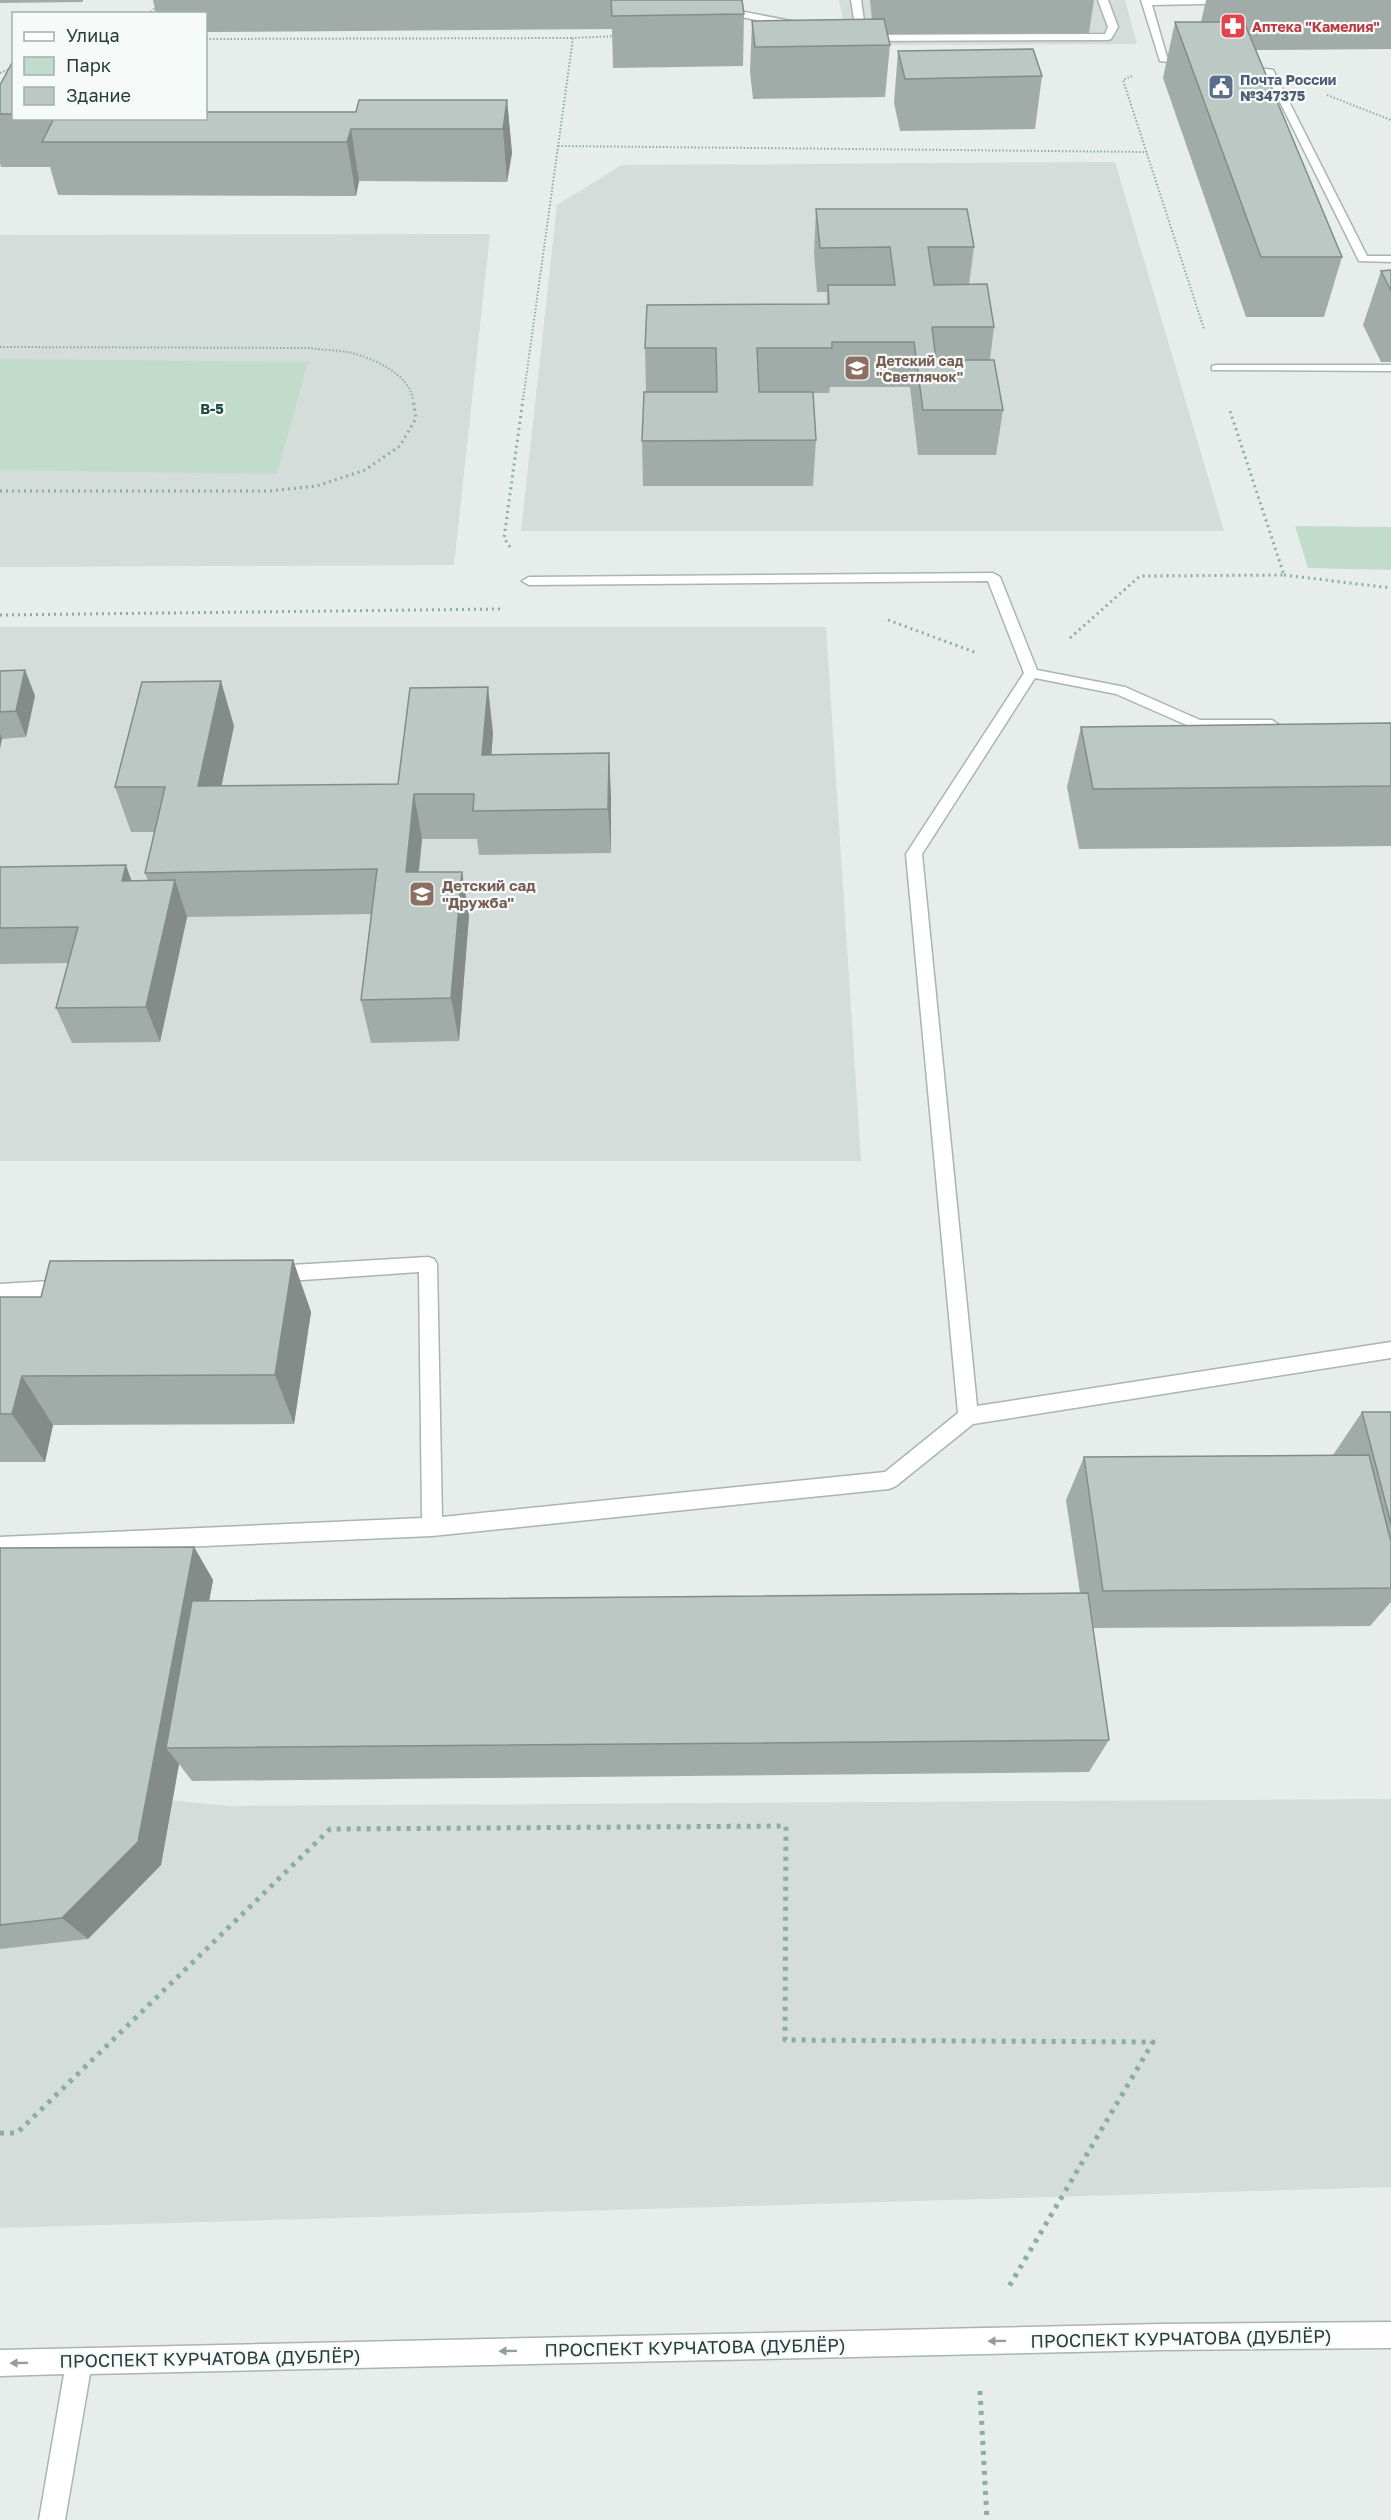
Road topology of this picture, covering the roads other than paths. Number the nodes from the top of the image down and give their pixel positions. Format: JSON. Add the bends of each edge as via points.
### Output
{"nodes":[{"id":1,"x":856,"y":0,"type":"edge"},
{"id":2,"x":1103,"y":0,"type":"edge"},
{"id":3,"x":1251,"y":0,"type":"edge"},
{"id":4,"x":1146,"y":1,"type":"edge"},
{"id":5,"x":712,"y":9,"type":"edge"},
{"id":6,"x":814,"y":28,"type":"edge"},
{"id":7,"x":857,"y":37,"type":"junction"},
{"id":8,"x":906,"y":48,"type":"edge"},
{"id":9,"x":1199,"y":63,"type":"edge"},
{"id":10,"x":1234,"y":68,"type":"edge"},
{"id":11,"x":1391,"y":259,"type":"edge"},
{"id":12,"x":1216,"y":368,"type":"road end"},
{"id":13,"x":1391,"y":368,"type":"edge"},
{"id":14,"x":529,"y":581,"type":"road end"},
{"id":15,"x":1031,"y":672,"type":"junction"},
{"id":16,"x":1289,"y":725,"type":"edge"},
{"id":17,"x":262,"y":1275,"type":"edge"},
{"id":18,"x":83,"y":1287,"type":"edge"},
{"id":19,"x":0,"y":1292,"type":"edge"},
{"id":20,"x":1391,"y":1350,"type":"edge"},
{"id":21,"x":968,"y":1416,"type":"junction"},
{"id":22,"x":432,"y":1527,"type":"junction"},
{"id":23,"x":0,"y":1546,"type":"edge"},
{"id":24,"x":1391,"y":2336,"type":"edge"},
{"id":25,"x":79,"y":2362,"type":"junction"},
{"id":26,"x":0,"y":2363,"type":"edge"},
{"id":27,"x":52,"y":2520,"type":"edge"}],
"edges":[{"from":1,"to":7,"type":"lane"},
{"from":2,"to":7,"type":"lane","via":[[1113,27],[1108,37]]},
{"from":3,"to":4,"type":"lane"},
{"from":4,"to":9,"type":"lane","via":[[1163,59]]},
{"from":5,"to":6,"type":"lane"},
{"from":7,"to":8,"type":"lane"},
{"from":10,"to":11,"type":"lane","via":[[1270,72],[1363,259]]},
{"from":12,"to":13,"type":"lane"},
{"from":14,"to":15,"type":"lane","via":[[993,577]]},
{"from":15,"to":16,"type":"lane","via":[[1120,690],[1198,725]]},
{"from":15,"to":21,"type":"lane","via":[[914,854]]},
{"from":17,"to":22,"type":"lane","via":[[428,1264]]},
{"from":18,"to":19,"type":"lane"},
{"from":20,"to":21,"type":"lane"},
{"from":21,"to":22,"type":"lane","via":[[889,1480]]},
{"from":22,"to":23,"type":"lane"},
{"from":24,"to":25,"type":"lane","name":"ПРОСПЕКТ КУРЧАТОВА (ДУБЛЁР)","one_way":true,"via":[[1160,2337]]},
{"from":25,"to":26,"type":"lane","name":"ПРОСПЕКТ КУРЧАТОВА (ДУБЛЁР)","one_way":true},
{"from":25,"to":27,"type":"lane"}]}
